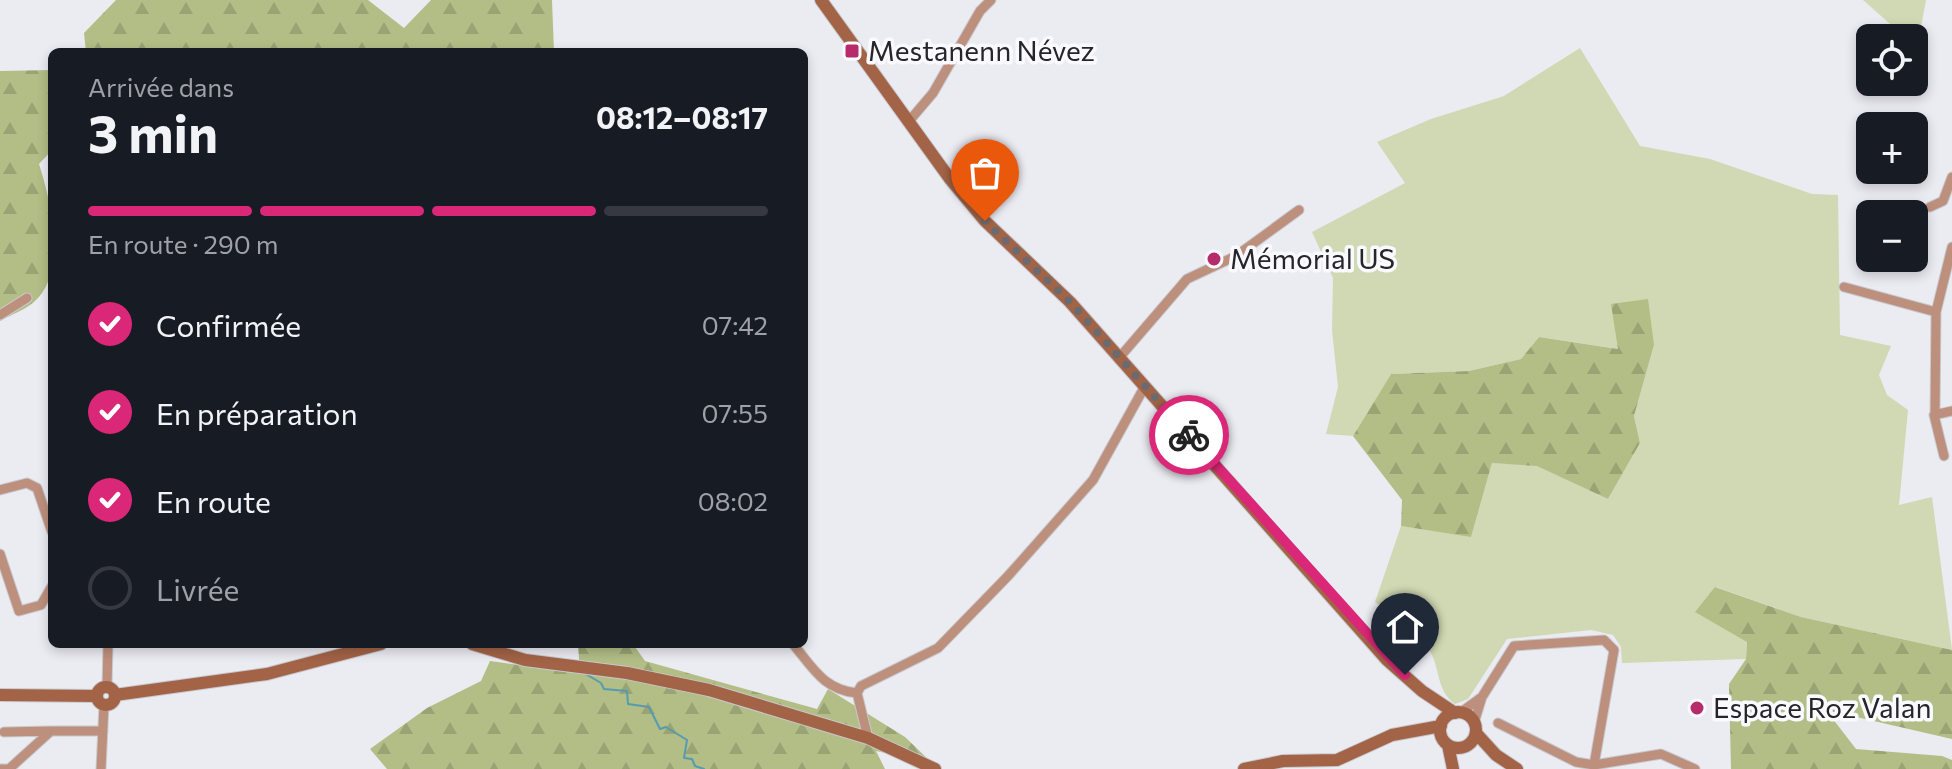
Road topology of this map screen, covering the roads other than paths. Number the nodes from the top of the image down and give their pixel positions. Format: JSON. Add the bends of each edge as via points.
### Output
{"nodes":[{"id":1,"x":821,"y":0,"type":"edge"},
{"id":2,"x":991,"y":0,"type":"edge"},
{"id":3,"x":910,"y":120,"type":"junction"},
{"id":4,"x":1952,"y":177,"type":"edge"},
{"id":5,"x":1930,"y":207,"type":"dead end"},
{"id":6,"x":1299,"y":210,"type":"dead end"},
{"id":7,"x":1952,"y":247,"type":"edge"},
{"id":8,"x":1844,"y":287,"type":"dead end"},
{"id":9,"x":27,"y":298,"type":"dead end"},
{"id":10,"x":1936,"y":312,"type":"junction"},
{"id":11,"x":0,"y":315,"type":"edge"},
{"id":12,"x":1119,"y":358,"type":"junction"},
{"id":13,"x":1145,"y":386,"type":"junction"},
{"id":14,"x":1952,"y":411,"type":"edge"},
{"id":15,"x":1935,"y":415,"type":"junction"},
{"id":16,"x":1944,"y":456,"type":"dead end"},
{"id":17,"x":0,"y":490,"type":"edge"},
{"id":18,"x":48,"y":520,"type":"edge"},
{"id":19,"x":0,"y":554,"type":"edge"},
{"id":20,"x":48,"y":593,"type":"edge"},
{"id":21,"x":108,"y":648,"type":"edge"},
{"id":22,"x":366,"y":648,"type":"edge"},
{"id":23,"x":485,"y":648,"type":"edge"},
{"id":24,"x":796,"y":648,"type":"edge"},
{"id":25,"x":1422,"y":691,"type":"junction"},
{"id":26,"x":857,"y":693,"type":"junction"},
{"id":27,"x":0,"y":695,"type":"edge"},
{"id":28,"x":106,"y":696,"type":"junction"},
{"id":29,"x":1482,"y":697,"type":"junction"},
{"id":30,"x":1458,"y":713,"type":"junction"},
{"id":31,"x":1498,"y":723,"type":"dead end"},
{"id":32,"x":1441,"y":725,"type":"junction"},
{"id":33,"x":51,"y":731,"type":"junction"},
{"id":34,"x":103,"y":731,"type":"junction"},
{"id":35,"x":4,"y":732,"type":"dead end"},
{"id":36,"x":1404,"y":733,"type":"junction"},
{"id":37,"x":1471,"y":737,"type":"junction"},
{"id":38,"x":868,"y":738,"type":"junction"},
{"id":39,"x":1446,"y":743,"type":"junction"},
{"id":40,"x":1594,"y":765,"type":"junction"},
{"id":41,"x":1453,"y":768,"type":"edge"},
{"id":42,"x":0,"y":769,"type":"edge"},
{"id":43,"x":101,"y":769,"type":"edge"},
{"id":44,"x":935,"y":769,"type":"edge"},
{"id":45,"x":1244,"y":769,"type":"edge"},
{"id":46,"x":1517,"y":769,"type":"edge"},
{"id":47,"x":1695,"y":769,"type":"edge"}],
"edges":[{"from":1,"to":3,"type":"street"},
{"from":2,"to":3,"type":"street"},
{"from":3,"to":12,"type":"street","via":[[985,221],[1070,302]]},
{"from":4,"to":5,"type":"street","via":[[1943,201]]},
{"from":6,"to":12,"type":"street","via":[[1236,256],[1187,279]]},
{"from":7,"to":10,"type":"street"},
{"from":8,"to":10,"type":"street"},
{"from":9,"to":11,"type":"street"},
{"from":10,"to":15,"type":"street"},
{"from":12,"to":13,"type":"street"},
{"from":13,"to":25,"type":"street","via":[[1362,632]]},
{"from":13,"to":26,"type":"street","via":[[1099,471],[1051,529],[938,648],[861,686]]},
{"from":14,"to":15,"type":"street"},
{"from":15,"to":16,"type":"street"},
{"from":17,"to":18,"type":"street","via":[[27,483],[37,488]]},
{"from":19,"to":20,"type":"street","via":[[19,611],[41,605]]},
{"from":21,"to":28,"type":"street"},
{"from":22,"to":28,"type":"street","via":[[267,674]]},
{"from":23,"to":38,"type":"street","via":[[525,660],[709,690]]},
{"from":24,"to":26,"type":"street","via":[[820,678],[838,691]]},
{"from":25,"to":30,"type":"street"},
{"from":25,"to":32,"type":"street"},
{"from":26,"to":38,"type":"street"},
{"from":27,"to":28,"type":"street"},
{"from":28,"to":34,"type":"street"},
{"from":29,"to":30,"type":"street"},
{"from":29,"to":37,"type":"street"},
{"from":29,"to":40,"type":"street","via":[[1514,646],[1609,642],[1614,650]]},
{"from":30,"to":32,"type":"street"},
{"from":30,"to":37,"type":"street"},
{"from":31,"to":40,"type":"street","via":[[1576,762]]},
{"from":32,"to":36,"type":"street"},
{"from":32,"to":39,"type":"street"},
{"from":33,"to":34,"type":"street"},
{"from":33,"to":35,"type":"street"},
{"from":33,"to":42,"type":"street","via":[[9,769]]},
{"from":34,"to":43,"type":"street"},
{"from":36,"to":39,"type":"street"},
{"from":36,"to":45,"type":"street","via":[[1337,760],[1283,761]]},
{"from":37,"to":39,"type":"street"},
{"from":37,"to":41,"type":"street"},
{"from":37,"to":46,"type":"street"},
{"from":38,"to":44,"type":"street"},
{"from":39,"to":41,"type":"street"},
{"from":40,"to":47,"type":"street","via":[[1661,754]]}]}
